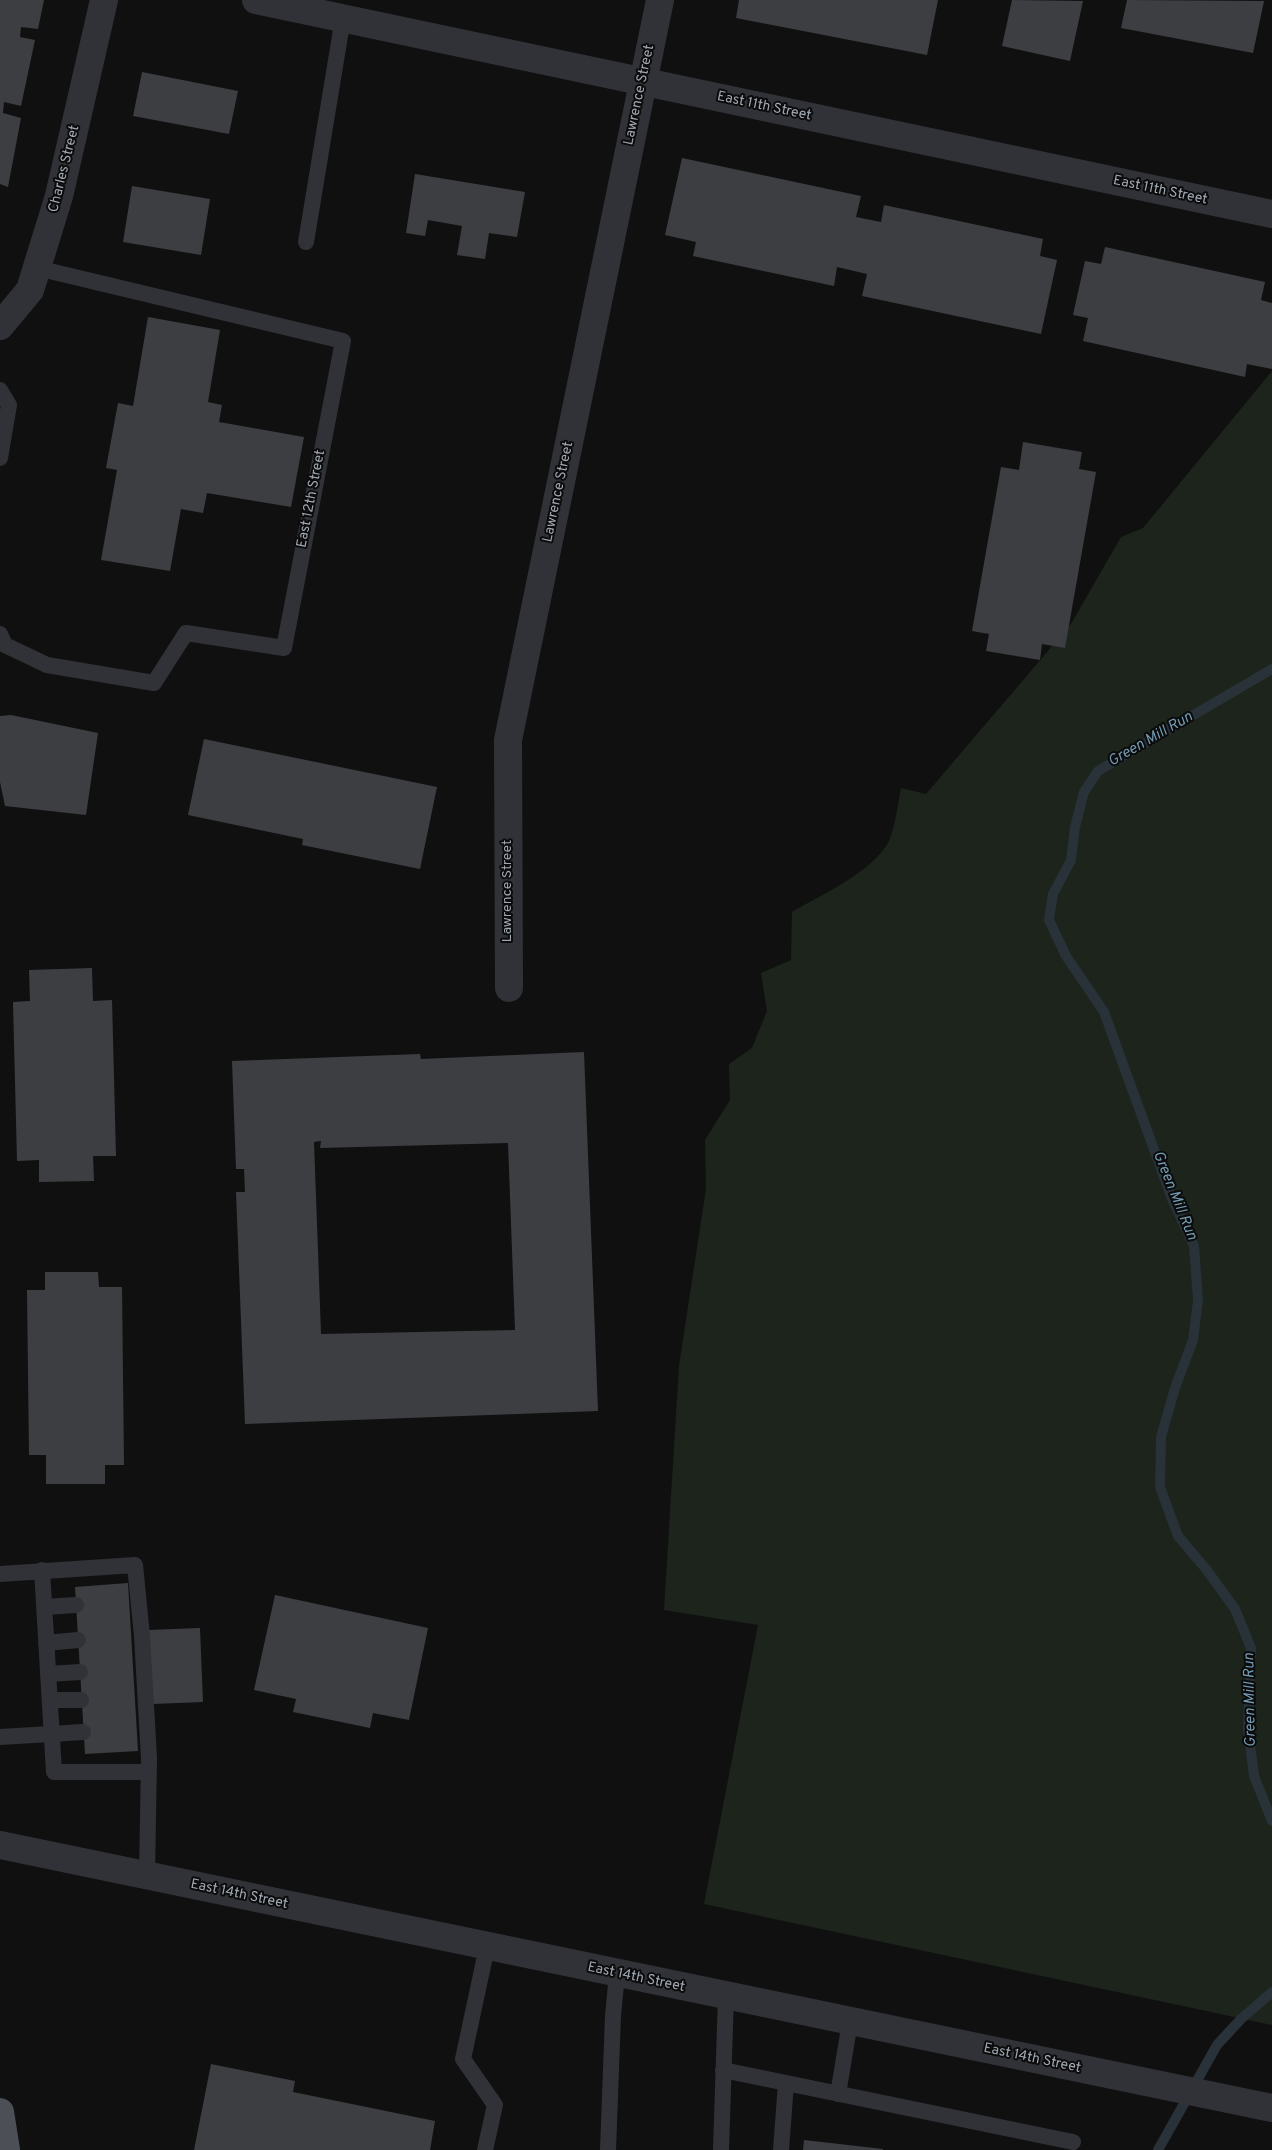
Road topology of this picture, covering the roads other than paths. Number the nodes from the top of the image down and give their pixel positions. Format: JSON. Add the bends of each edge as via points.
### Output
{"nodes":[{"id":1,"x":104,"y":0,"type":"edge"},
{"id":2,"x":256,"y":0,"type":"edge"},
{"id":3,"x":660,"y":0,"type":"edge"},
{"id":4,"x":342,"y":18,"type":"junction"},
{"id":5,"x":642,"y":82,"type":"junction"},
{"id":6,"x":1272,"y":214,"type":"edge"},
{"id":7,"x":306,"y":242,"type":"dead end"},
{"id":8,"x":37,"y":268,"type":"junction"},
{"id":9,"x":0,"y":326,"type":"edge"},
{"id":10,"x":0,"y":390,"type":"edge"},
{"id":11,"x":0,"y":458,"type":"edge"},
{"id":12,"x":2,"y":642,"type":"edge"},
{"id":13,"x":509,"y":988,"type":"dead end"},
{"id":14,"x":42,"y":1570,"type":"junction"},
{"id":15,"x":0,"y":1574,"type":"edge"},
{"id":16,"x":76,"y":1605,"type":"dead end"},
{"id":17,"x":44,"y":1606,"type":"junction"},
{"id":18,"x":78,"y":1640,"type":"dead end"},
{"id":19,"x":46,"y":1643,"type":"junction"},
{"id":20,"x":80,"y":1672,"type":"dead end"},
{"id":21,"x":48,"y":1674,"type":"junction"},
{"id":22,"x":50,"y":1700,"type":"junction"},
{"id":23,"x":82,"y":1700,"type":"dead end"},
{"id":24,"x":83,"y":1732,"type":"dead end"},
{"id":25,"x":52,"y":1734,"type":"junction"},
{"id":26,"x":0,"y":1737,"type":"edge"},
{"id":27,"x":149,"y":1772,"type":"junction"},
{"id":28,"x":0,"y":1845,"type":"edge"},
{"id":29,"x":147,"y":1876,"type":"junction"},
{"id":30,"x":487,"y":1947,"type":"junction"},
{"id":31,"x":617,"y":1974,"type":"junction"},
{"id":32,"x":726,"y":1996,"type":"junction"},
{"id":33,"x":850,"y":2022,"type":"junction"},
{"id":34,"x":723,"y":2070,"type":"junction"},
{"id":35,"x":786,"y":2083,"type":"junction"},
{"id":36,"x":838,"y":2094,"type":"junction"},
{"id":37,"x":1266,"y":2107,"type":"edge"},
{"id":38,"x":0,"y":2112,"type":"edge"},
{"id":39,"x":1073,"y":2142,"type":"dead end"},
{"id":40,"x":6,"y":2150,"type":"edge"},
{"id":41,"x":485,"y":2150,"type":"edge"},
{"id":42,"x":608,"y":2150,"type":"edge"},
{"id":43,"x":721,"y":2150,"type":"edge"},
{"id":44,"x":781,"y":2150,"type":"edge"}],
"edges":[{"from":1,"to":8,"type":"street","name":"Charles Street","via":[[59,196]]},
{"from":2,"to":4,"type":"street","name":"East 11th Street"},
{"from":3,"to":5,"type":"street","name":"Lawrence Street"},
{"from":4,"to":5,"type":"street","name":"East 11th Street"},
{"from":4,"to":7,"type":"lane"},
{"from":5,"to":6,"type":"street","name":"East 11th Street"},
{"from":5,"to":13,"type":"street","name":"Lawrence Street","via":[[508,740]]},
{"from":8,"to":9,"type":"street","name":"Charles Street","via":[[30,290]]},
{"from":8,"to":12,"type":"lane","name":"East 12th Street","via":[[343,341],[284,648],[186,633],[154,683],[47,665]]},
{"from":10,"to":11,"type":"lane","via":[[9,405]]},
{"from":14,"to":15,"type":"lane"},
{"from":14,"to":17,"type":"lane"},
{"from":14,"to":27,"type":"lane","via":[[135,1565],[134,1602],[142,1728]]},
{"from":16,"to":17,"type":"lane"},
{"from":17,"to":19,"type":"lane"},
{"from":18,"to":19,"type":"lane"},
{"from":19,"to":21,"type":"lane"},
{"from":20,"to":21,"type":"lane"},
{"from":21,"to":22,"type":"lane"},
{"from":22,"to":23,"type":"lane"},
{"from":22,"to":25,"type":"lane"},
{"from":24,"to":25,"type":"lane"},
{"from":25,"to":26,"type":"lane"},
{"from":25,"to":27,"type":"lane","via":[[54,1772]]},
{"from":27,"to":29,"type":"lane"},
{"from":28,"to":29,"type":"street","name":"East 14th Street"},
{"from":29,"to":30,"type":"street","name":"East 14th Street"},
{"from":30,"to":31,"type":"street","name":"East 14th Street"},
{"from":30,"to":41,"type":"lane","via":[[463,2059],[495,2105]]},
{"from":31,"to":32,"type":"street","name":"East 14th Street"},
{"from":31,"to":42,"type":"lane"},
{"from":32,"to":33,"type":"street","name":"East 14th Street"},
{"from":32,"to":34,"type":"lane"},
{"from":33,"to":36,"type":"lane"},
{"from":33,"to":37,"type":"street","name":"East 14th Street"},
{"from":34,"to":35,"type":"lane"},
{"from":34,"to":43,"type":"lane"},
{"from":35,"to":36,"type":"lane"},
{"from":35,"to":44,"type":"lane"},
{"from":36,"to":39,"type":"lane"},
{"from":38,"to":40,"type":"main road"}]}
